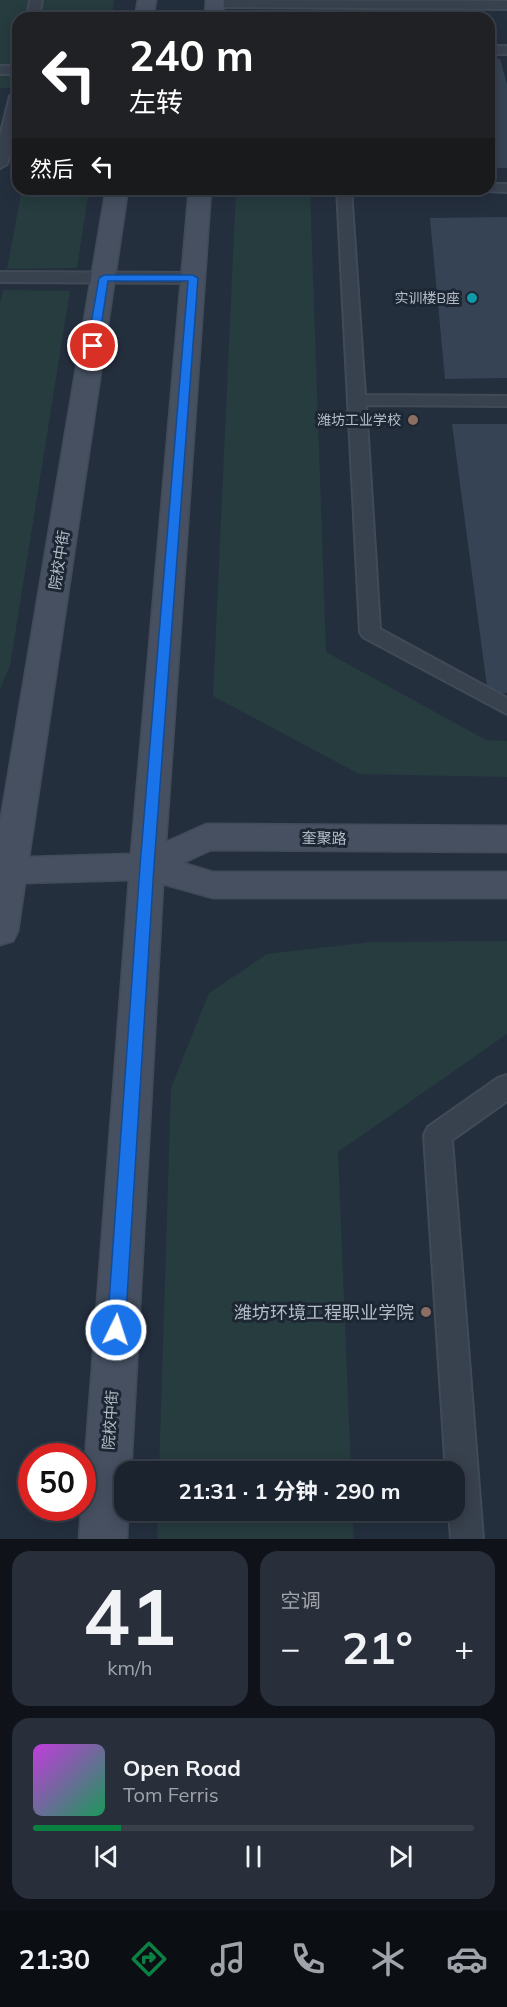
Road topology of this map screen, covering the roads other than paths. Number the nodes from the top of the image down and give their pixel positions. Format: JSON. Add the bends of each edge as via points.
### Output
{"nodes":[{"id":1,"x":498,"y":3,"type":"edge"},
{"id":2,"x":214,"y":7,"type":"edge"},
{"id":3,"x":12,"y":116,"type":"edge"},
{"id":4,"x":0,"y":164,"type":"edge"},
{"id":5,"x":116,"y":195,"type":"edge"},
{"id":6,"x":200,"y":195,"type":"edge"},
{"id":7,"x":344,"y":195,"type":"edge"},
{"id":8,"x":0,"y":277,"type":"edge"},
{"id":9,"x":104,"y":278,"type":"junction"},
{"id":10,"x":193,"y":278,"type":"junction"},
{"id":11,"x":356,"y":400,"type":"junction"},
{"id":12,"x":507,"y":401,"type":"edge"},
{"id":13,"x":507,"y":707,"type":"edge"},
{"id":14,"x":507,"y":839,"type":"edge"},
{"id":15,"x":147,"y":866,"type":"junction"},
{"id":16,"x":4,"y":871,"type":"edge"},
{"id":17,"x":507,"y":885,"type":"edge"},
{"id":18,"x":0,"y":931,"type":"edge"},
{"id":19,"x":507,"y":1086,"type":"edge"},
{"id":20,"x":103,"y":1539,"type":"edge"},
{"id":21,"x":467,"y":1539,"type":"edge"}],
"edges":[{"from":1,"to":2,"type":"lane"},
{"from":3,"to":4,"type":"lane"},
{"from":5,"to":9,"type":"main road","name":"院校中街"},
{"from":6,"to":10,"type":"main road","name":"院校中街"},
{"from":7,"to":11,"type":"lane"},
{"from":8,"to":9,"type":"lane"},
{"from":9,"to":10,"type":"lane"},
{"from":9,"to":16,"type":"main road","name":"院校中街"},
{"from":10,"to":15,"type":"main road","name":"院校中街"},
{"from":11,"to":12,"type":"lane"},
{"from":11,"to":13,"type":"lane","via":[[370,632]]},
{"from":14,"to":15,"type":"main road","name":"奎聚路","via":[[206,837]]},
{"from":15,"to":16,"type":"main road","name":"奎聚路"},
{"from":15,"to":17,"type":"main road","name":"奎聚路","via":[[213,885]]},
{"from":15,"to":20,"type":"main road","name":"院校中街"},
{"from":16,"to":18,"type":"main road","name":"院校中街"},
{"from":19,"to":21,"type":"lane","via":[[438,1135]]}]}
